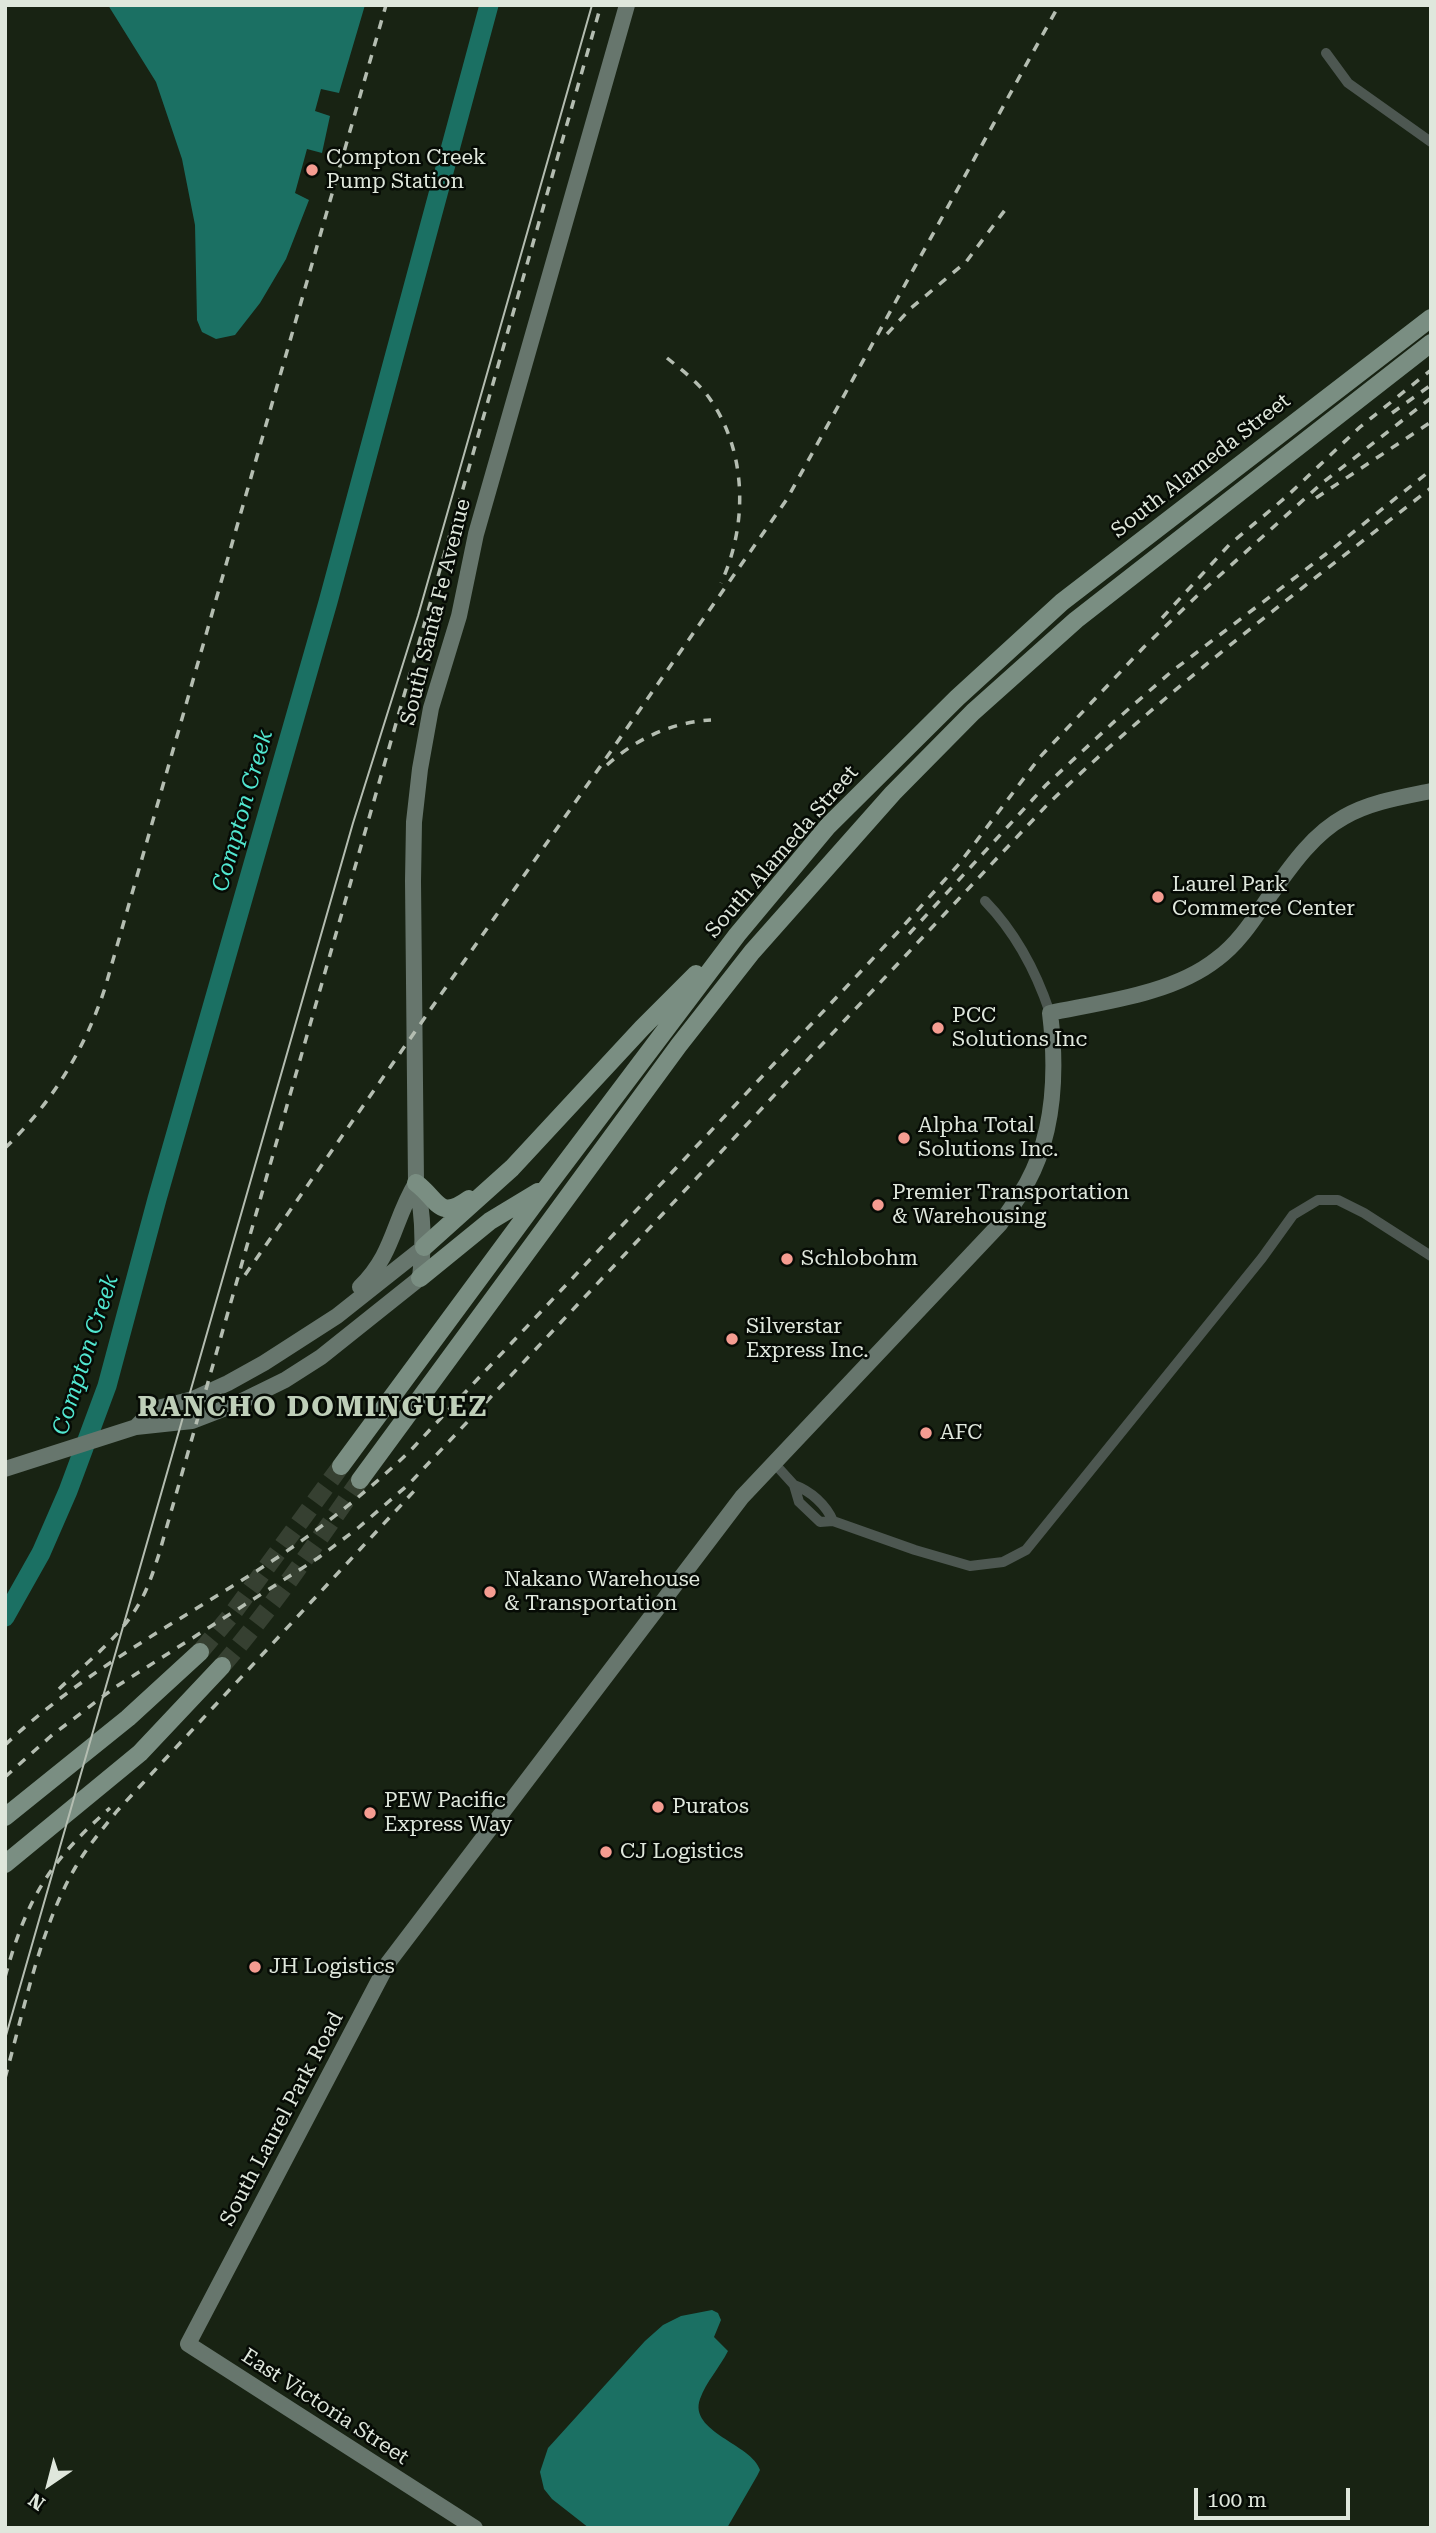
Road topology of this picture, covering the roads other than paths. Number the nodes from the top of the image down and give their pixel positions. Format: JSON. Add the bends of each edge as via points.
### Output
{"nodes":[{"id":1,"x":627,"y":5,"type":"edge"},
{"id":2,"x":1326,"y":53,"type":"dead end"},
{"id":3,"x":1431,"y":142,"type":"edge"},
{"id":4,"x":1431,"y":318,"type":"edge"},
{"id":5,"x":1431,"y":343,"type":"edge"},
{"id":6,"x":1431,"y":791,"type":"edge"},
{"id":7,"x":985,"y":901,"type":"dead end"},
{"id":8,"x":737,"y":936,"type":"junction"},
{"id":9,"x":1050,"y":1013,"type":"junction"},
{"id":10,"x":512,"y":1168,"type":"junction"},
{"id":11,"x":589,"y":1168,"type":"junction"},
{"id":12,"x":416,"y":1183,"type":"junction"},
{"id":13,"x":547,"y":1187,"type":"junction"},
{"id":14,"x":424,"y":1248,"type":"junction"},
{"id":15,"x":1431,"y":1256,"type":"edge"},
{"id":16,"x":420,"y":1278,"type":"junction"},
{"id":17,"x":337,"y":1316,"type":"junction"},
{"id":18,"x":264,"y":1363,"type":"junction"},
{"id":19,"x":278,"y":1384,"type":"junction"},
{"id":20,"x":136,"y":1427,"type":"junction"},
{"id":21,"x":774,"y":1463,"type":"junction"},
{"id":22,"x":341,"y":1466,"type":"tunnel mouth"},
{"id":23,"x":5,"y":1469,"type":"edge"},
{"id":24,"x":359,"y":1480,"type":"tunnel mouth"},
{"id":25,"x":200,"y":1652,"type":"tunnel mouth"},
{"id":26,"x":222,"y":1666,"type":"tunnel mouth"},
{"id":27,"x":5,"y":1816,"type":"edge"},
{"id":28,"x":5,"y":1864,"type":"edge"},
{"id":29,"x":207,"y":2308,"type":"joint"},
{"id":30,"x":475,"y":2528,"type":"edge"}],
"edges":[{"from":1,"to":12,"type":"street","name":"South Santa Fe Avenue","via":[[430,708],[420,769],[413,871]]},
{"from":2,"to":3,"type":"street","via":[[1348,83]]},
{"from":4,"to":8,"type":"main road","name":"South Alameda Street","via":[[1062,603],[957,698],[835,819]]},
{"from":5,"to":11,"type":"main road","name":"South Alameda Street","via":[[1076,620],[972,712],[893,793],[752,952]]},
{"from":6,"to":9,"type":"street","via":[[1343,817],[1296,859],[1236,942],[1196,972],[1133,995]]},
{"from":7,"to":9,"type":"street","name":"South Laurel Park Road","via":[[1012,932],[1033,968]]},
{"from":8,"to":10,"type":"main road","via":[[642,1028]]},
{"from":8,"to":13,"type":"main road","name":"South Alameda Street"},
{"from":9,"to":21,"type":"street","name":"South Laurel Park Road","via":[[1054,1088],[1044,1138],[1028,1182],[1000,1224]]},
{"from":10,"to":12,"type":"main road","via":[[453,1209],[439,1207]]},
{"from":10,"to":14,"type":"main road"},
{"from":11,"to":13,"type":"main road"},
{"from":11,"to":24,"type":"main road","name":"South Alameda Street"},
{"from":12,"to":14,"type":"street","name":"South Santa Fe Avenue"},
{"from":12,"to":17,"type":"street","via":[[382,1262]]},
{"from":13,"to":16,"type":"main road","via":[[490,1221]]},
{"from":13,"to":22,"type":"main road","name":"South Alameda Street"},
{"from":14,"to":16,"type":"street","name":"South Santa Fe Avenue"},
{"from":14,"to":17,"type":"street"},
{"from":15,"to":21,"type":"street","via":[[1338,1200],[1318,1200],[1293,1215],[1027,1550],[1003,1562],[970,1566],[833,1521],[813,1496],[794,1485]]},
{"from":16,"to":19,"type":"street","via":[[321,1357]]},
{"from":17,"to":18,"type":"street"},
{"from":18,"to":19,"type":"street"},
{"from":18,"to":20,"type":"street","via":[[193,1399],[154,1409]]},
{"from":19,"to":20,"type":"street","via":[[192,1421]]},
{"from":20,"to":23,"type":"street"},
{"from":21,"to":29,"type":"street","name":"South Laurel Park Road","via":[[735,1506],[388,1963]]},
{"from":25,"to":27,"type":"main road","via":[[128,1718]]},
{"from":26,"to":28,"type":"main road","via":[[139,1753]]},
{"from":29,"to":30,"type":"street","name":"East Victoria Street","via":[[188,2344]]}]}
